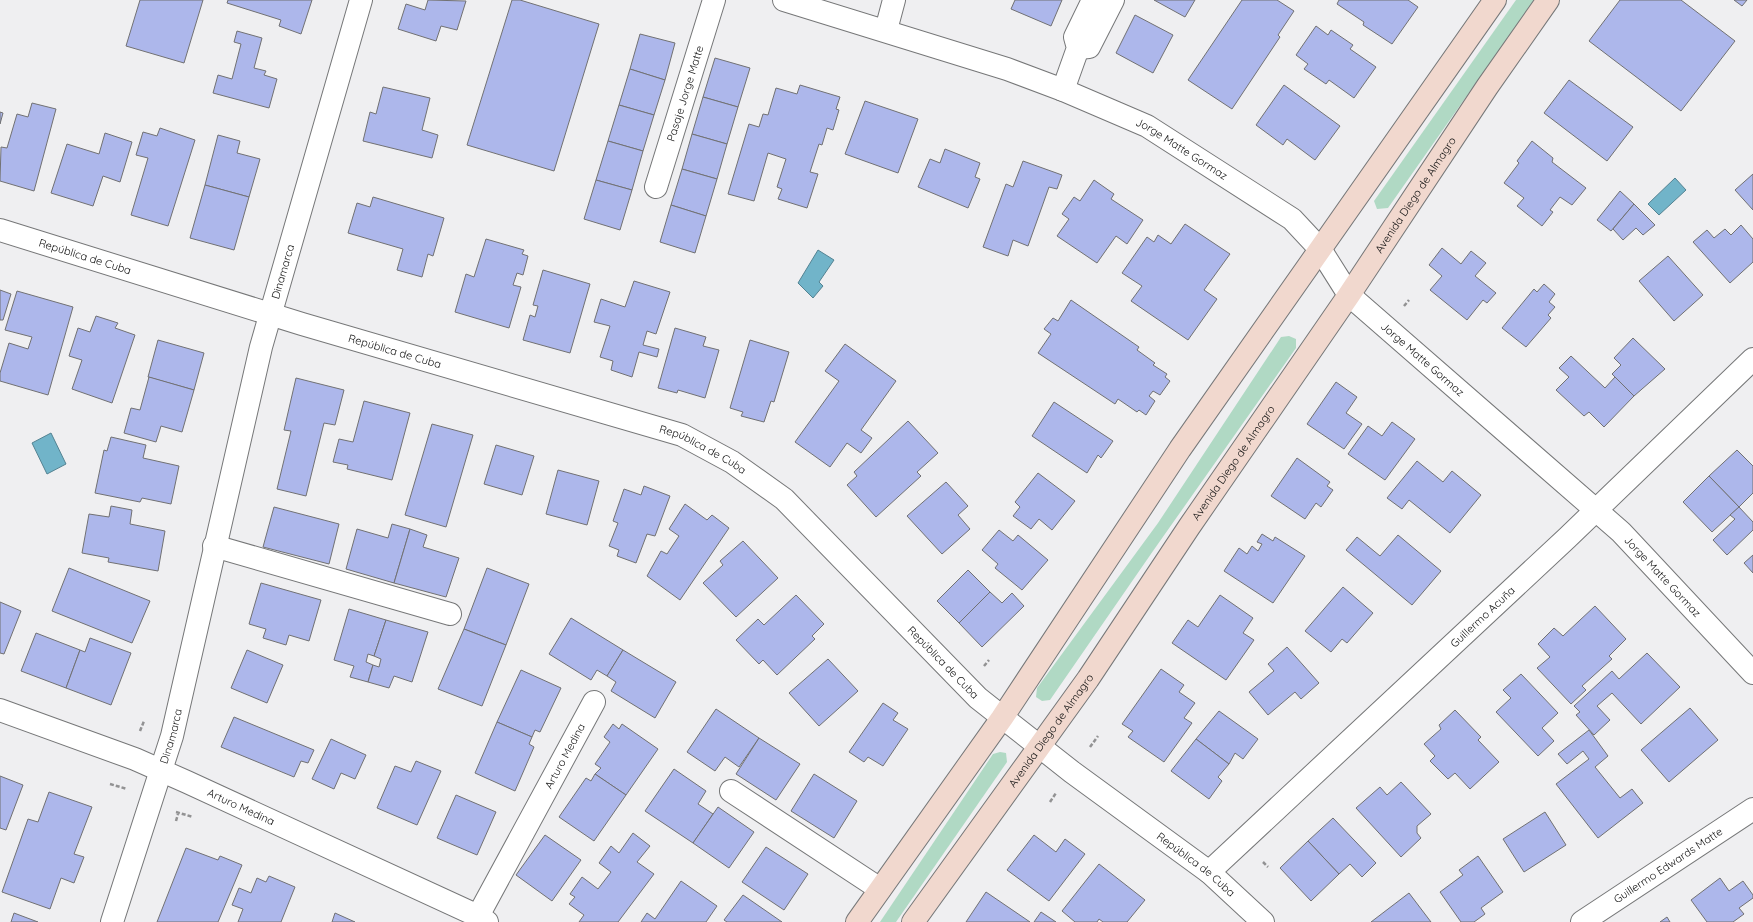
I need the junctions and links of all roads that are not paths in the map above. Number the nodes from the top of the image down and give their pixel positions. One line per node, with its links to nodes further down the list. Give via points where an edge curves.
1 (361, 0): 16 (street, Dinamarca)
2 (714, 0): 12 (street, Pasaje Jorge Matte)
3 (784, 0): 9 (street, Jorge Matte Gormaz)
4 (894, 0): 9 (street)
5 (1092, 0): 10 (street, via 1074,37)
6 (1113, 0): 10 (street, via 1089,47)
7 (1495, 0): 14 (street)
8 (1548, 0): 15 (street, Avenida Diego de Almagro)
9 (886, 30): 11 (street, Jorge Matte Gormaz)
10 (1078, 48): 11 (street)
11 (1063, 90): 14 (street, Jorge Matte Gormaz, via 1147,126 1292,219)
12 (656, 187)
13 (0, 230): 16 (street, República de Cuba)
14 (1320, 249): 15 (street, Jorge Matte Gormaz); 24 (street, via 1180,449)
15 (1349, 295): 18 (street, Jorge Matte Gormaz); 25 (street, Avenida Diego de Almagro)
16 (271, 314): 19 (street, Dinamarca); 24 (street, República de Cuba, via 682,435 732,462 784,499 973,693)
17 (1753, 359): 18 (street, Guillermo Acuña)
18 (1596, 510): 21 (street, Jorge Matte Gormaz, via 1621,532); 29 (street, Guillermo Acuña)
19 (214, 546): 20 (street); 26 (street, Dinamarca)
20 (450, 614)
21 (1753, 673)
22 (594, 702): 31 (street, Arturo Medina)
23 (0, 710): 26 (street, Arturo Medina)
24 (1002, 718): 25 (street, República de Cuba); 30 (street)
25 (1039, 747): 29 (street, República de Cuba); 34 (street, Avenida Diego de Almagro)
26 (162, 771): 31 (street, Arturo Medina); 32 (street, Dinamarca)
27 (731, 791): 30 (street)
28 (1753, 809): 36 (street, Guillermo Edwards Matte)
29 (1209, 872): 35 (street, República de Cuba)
30 (880, 889): 33 (street)
31 (483, 919)
32 (112, 922)
33 (856, 922)
34 (913, 922)
35 (1263, 922)
36 (1582, 922)

